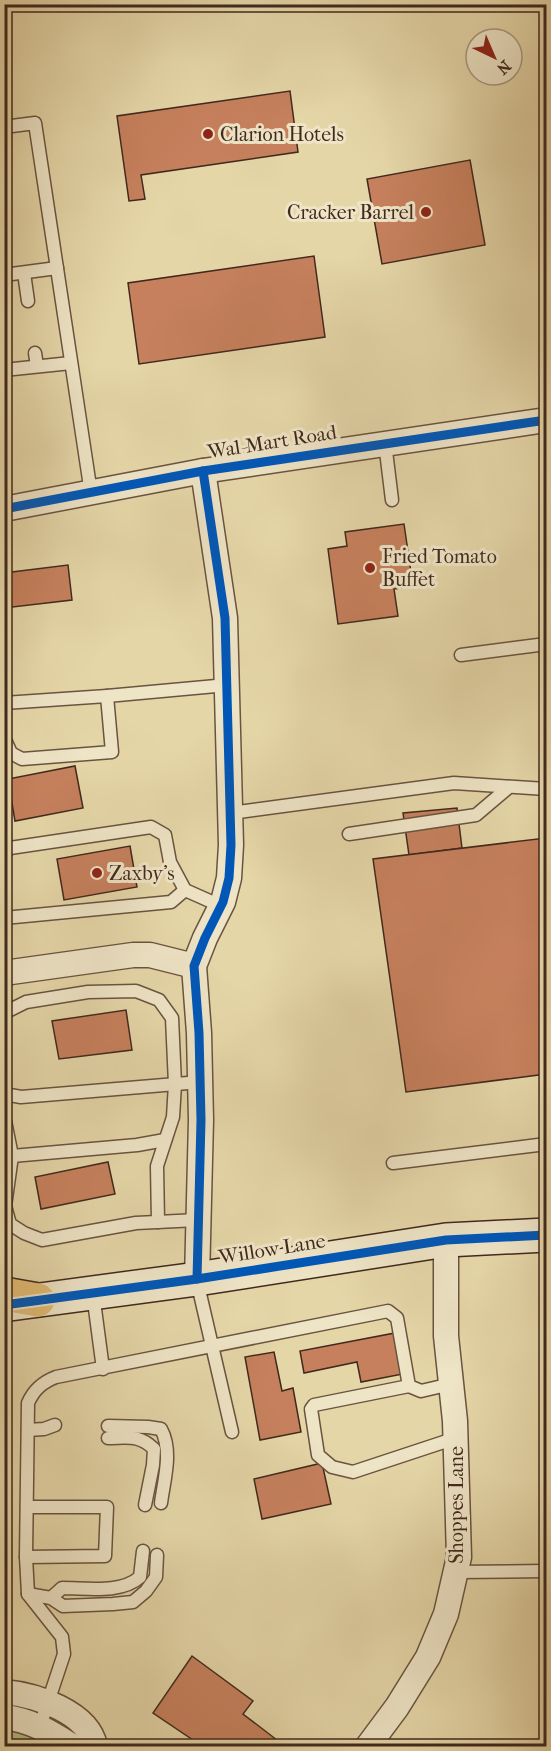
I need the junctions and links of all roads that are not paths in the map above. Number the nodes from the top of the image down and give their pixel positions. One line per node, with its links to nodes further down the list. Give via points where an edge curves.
1 (4, 127): 2 (lane, via 35,123)
2 (57, 268): 3 (lane); 7 (lane)
3 (24, 273): 4 (lane); 5 (lane)
4 (4, 275)
5 (28, 301)
6 (35, 353): 8 (lane)
7 (71, 363): 8 (lane); 13 (lane)
8 (37, 366): 9 (lane)
9 (5, 368)
10 (546, 420): 11 (street, Wal-Mart Road)
11 (385, 443): 12 (street, Wal-Mart Road); 14 (lane)
12 (203, 471): 13 (street, Wal-Mart Road); 18 (street, via 225,618)
13 (91, 493): 15 (street, Wal-Mart Road)
14 (392, 500)
15 (4, 509)
16 (546, 644): 17 (lane)
17 (461, 655)
18 (227, 685): 19 (lane); 24 (street)
19 (107, 696): 20 (lane); 21 (lane, via 112,752 22,759 11,753)
20 (4, 703)
21 (4, 738)
22 (509, 787): 23 (lane); 24 (lane, via 454,783); 25 (lane, via 476,815)
23 (546, 789)
24 (231, 813): 28 (street, via 229,878)
25 (349, 834)
26 (4, 854): 27 (lane, via 9,848 151,827 165,835 171,862)
27 (185, 890): 28 (lane); 29 (lane, via 171,902)
28 (221, 906): 30 (street)
29 (4, 918)
30 (194, 966): 31 (street, via 150,955 133,955); 33 (street)
31 (4, 973)
32 (4, 1016): 34 (lane, via 26,1002 88,992 136,991 159,1000 172,1018)
33 (200, 1082): 34 (lane); 42 (street)
34 (175, 1084): 35 (lane, via 21,1097); 38 (lane, via 173,1117)
35 (4, 1094)
36 (4, 1116): 37 (lane)
37 (7, 1140): 40 (lane)
38 (165, 1140): 40 (lane); 43 (lane, via 157,1166)
39 (546, 1144): 41 (lane)
40 (12, 1156): 43 (lane, via 5,1206 10,1224 24,1233 42,1240)
41 (393, 1163)
42 (198, 1220): 43 (lane); 46 (street)
43 (158, 1222)
44 (546, 1235): 45 (street, Willow Lane)
45 (446, 1240): 46 (street, Willow Lane); 53 (street, Shoppes Lane, via 446,1336)
46 (197, 1280): 47 (street, Willow Lane); 51 (lane)
47 (92, 1293): 49 (street, Willow Lane); 52 (lane)
48 (4, 1294): 49 (main road)
49 (38, 1300): 50 (street, Willow Lane)
50 (4, 1305)
51 (212, 1346): 52 (lane); 54 (lane, via 388,1311 397,1318); 57 (lane)
52 (103, 1369): 55 (lane, via 56,1377 42,1384 28,1403)
53 (451, 1384): 54 (lane, via 421,1391); 58 (street, Shoppes Lane)
54 (409, 1386): 58 (lane, via 314,1405 310,1409 318,1455 332,1467 353,1472)
55 (28, 1430): 56 (lane); 61 (lane)
56 (52, 1430)
57 (232, 1432)
58 (456, 1438): 66 (street, Shoppes Lane)
59 (160, 1503): 60 (lane, via 168,1450 161,1429 108,1432 137,1438 154,1449)
60 (145, 1505)
61 (27, 1507): 64 (lane); 64 (lane, via 107,1507 105,1556)
62 (143, 1551): 68 (lane, via 140,1577 132,1584 62,1588)
63 (157, 1555): 68 (lane, via 156,1576 133,1602 63,1606)
64 (26, 1557): 67 (lane)
65 (546, 1571): 66 (lane)
66 (456, 1572): 75 (street, Shoppes Lane, via 446,1614 428,1657)
67 (28, 1594): 68 (lane); 70 (lane, via 62,1637 63,1654)
68 (51, 1598)
69 (4, 1692): 70 (street)
70 (48, 1703): 72 (lane); 74 (street, via 85,1725)
71 (4, 1717): 72 (street)
72 (40, 1726): 73 (street)
73 (72, 1746)
74 (95, 1746)
75 (368, 1746)

